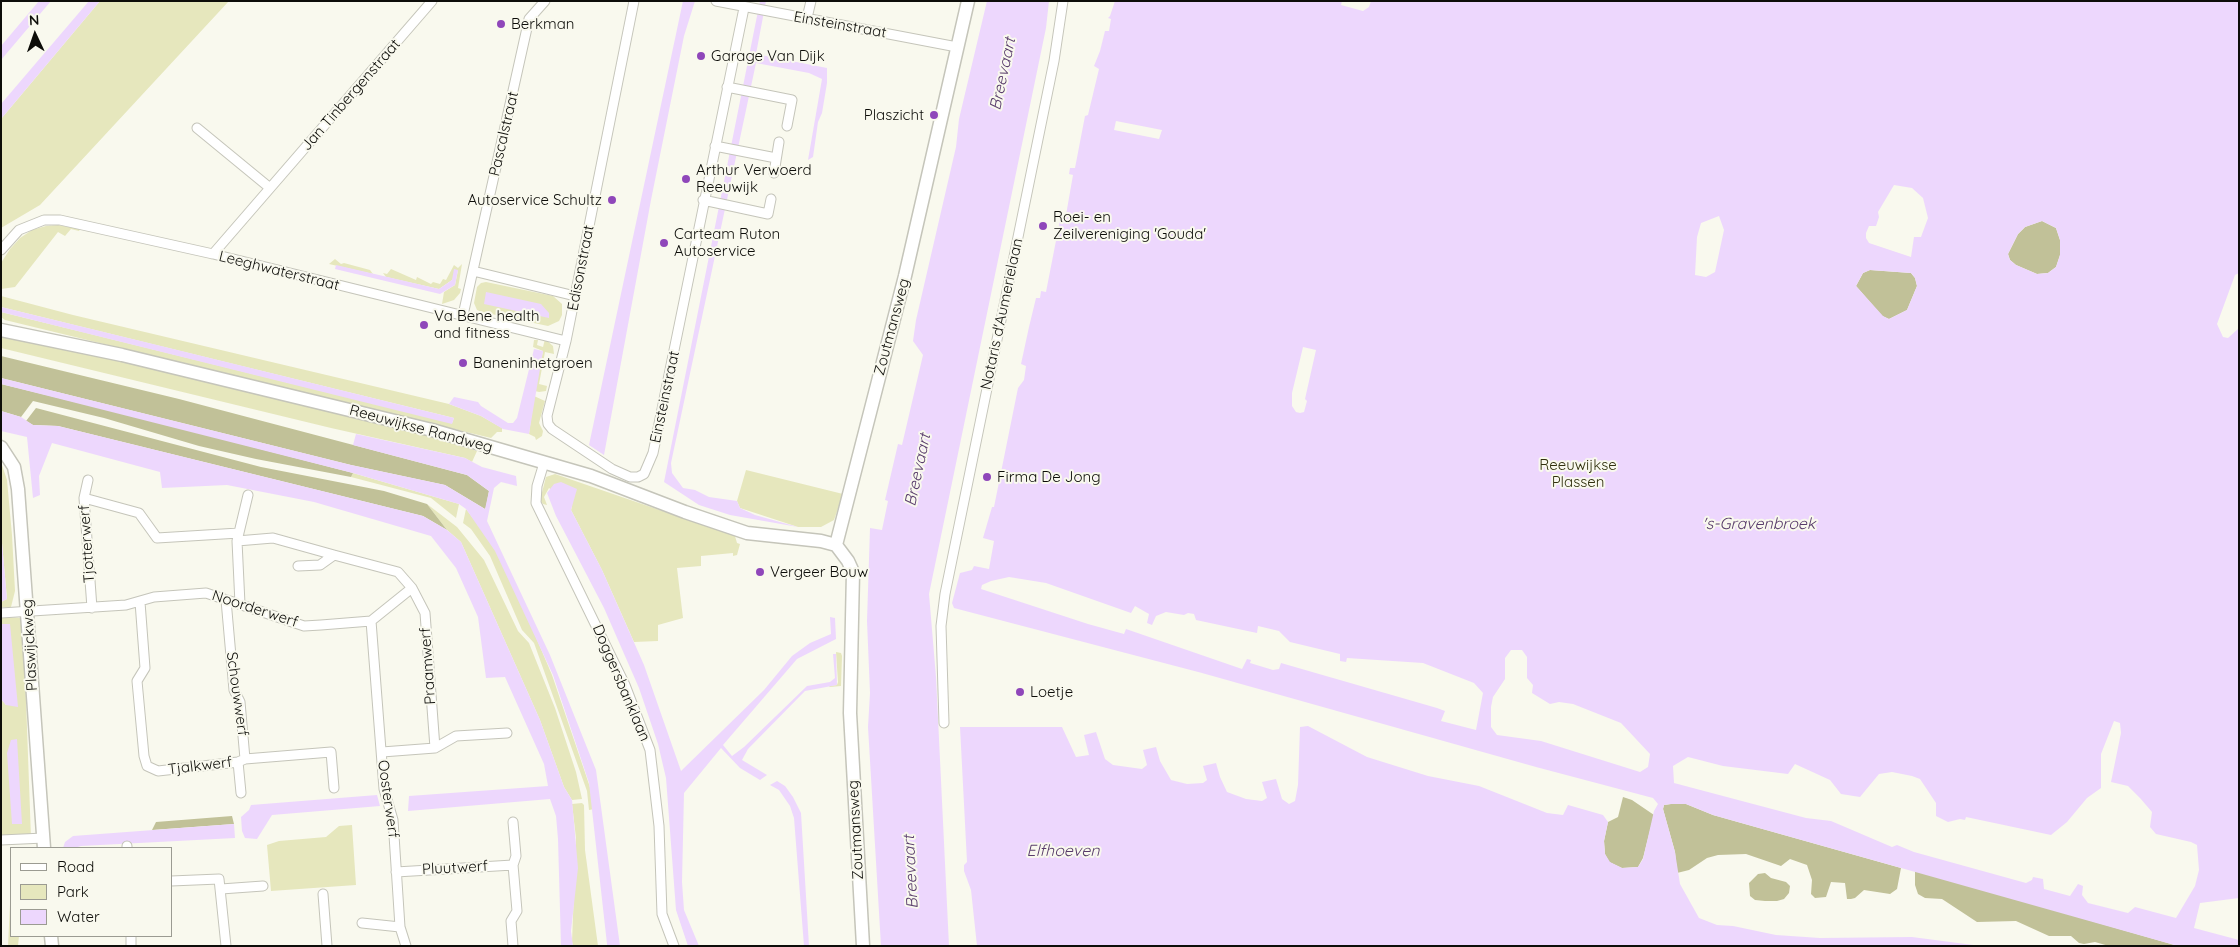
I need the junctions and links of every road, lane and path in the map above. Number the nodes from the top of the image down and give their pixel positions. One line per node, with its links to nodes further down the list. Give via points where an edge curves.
1 (432, 1): 18 (street, Jan Tinbergenstraat)
2 (545, 1): 23 (street, Pascalstraat, via 529,19)
3 (634, 1): 24 (street, Edisonstraat)
4 (716, 1): 8 (street)
5 (811, 1): 9 (street)
6 (968, 1): 10 (main road, Zoutmansweg)
7 (1063, 1): 46 (street, Notaris d'Aumerielaan, via 1054,61 945,592 941,626)
8 (748, 9): 9 (street, Einsteinstraat); 11 (street, Einsteinstraat)
9 (807, 18): 10 (street, Einsteinstraat)
10 (957, 46): 35 (main road, Zoutmansweg, via 905,276)
11 (727, 87): 12 (street, via 792,100); 15 (street, Einsteinstraat)
12 (787, 126)
13 (198, 128): 18 (street)
14 (779, 142): 16 (street)
15 (715, 146): 16 (street); 20 (street, Einsteinstraat)
16 (776, 158): 17 (street)
17 (774, 173)
18 (270, 188): 22 (street, Jan Tinbergenstraat)
19 (771, 199): 20 (street, via 768,214)
20 (703, 200): 30 (street, Einsteinstraat, via 653,453)
21 (1, 250): 22 (street, Leeghwaterstraat, via 18,230 44,220 60,220)
22 (212, 254): 25 (street, Leeghwaterstraat)
23 (473, 271): 24 (street); 25 (street, Pascalstraat)
24 (575, 296): 27 (street, Edisonstraat)
25 (463, 315): 27 (street, Leeghwaterstraat)
26 (1, 330): 29 (main road, Reeuwijkse Randweg, via 328,404 440,432)
27 (566, 341): 30 (street, Edisonstraat, via 547,416 548,424 612,469 630,477)
28 (1, 447): 43 (main road, Plaswijckweg, via 14,467)
29 (544, 463): 35 (main road, Reeuwijkse Randweg, via 591,476 747,533); 68 (street, Doggersbanklaan, via 536,503 622,678 650,750 659,826 662,914)
30 (644, 474)
31 (88, 480): 33 (street, Tjotterwerf)
32 (248, 495): 34 (street)
33 (84, 498): 34 (street, via 139,514 158,538); 42 (street, Tjotterwerf)
34 (238, 537): 36 (street, via 273,538); 41 (street)
35 (836, 545): 69 (main road, Zoutmansweg, via 853,572 850,648 856,680 850,714)
36 (334, 555): 37 (street, via 320,565); 38 (street, via 398,572)
37 (298, 566)
38 (412, 588): 45 (street); 48 (street, Praamwerf, via 424,613)
39 (226, 600): 40 (street, Noorderwerf, via 206,593 154,597); 41 (street, Noorderwerf); 50 (street, Schouwwerf, via 234,690 240,702)
40 (140, 602): 42 (street, Noorderwerf); 50 (street, Tjalkwerf, via 145,668 137,681 147,766 158,771)
41 (240, 604): 45 (street, Noorderwerf, via 304,626)
42 (92, 608): 43 (street, Noorderwerf)
43 (28, 611): 44 (street, Noorderwerf); 55 (main road, Plaswijckweg)
44 (1, 614)
45 (371, 621): 49 (street, Oosterwerf)
46 (944, 723)
47 (507, 733): 48 (street, via 456,736)
48 (435, 748): 49 (street)
49 (382, 752): 57 (street, Oosterwerf, via 384,789 393,820)
50 (241, 761): 51 (street, Tjalkwerf, via 331,752); 52 (street, Schouwwerf)
51 (334, 788)
52 (241, 793)
53 (513, 822): 56 (street, via 516,856)
54 (1, 840): 55 (street)
55 (44, 843)
56 (513, 865): 57 (street, Pluutwerf); 67 (street, via 517,911 511,921)
57 (396, 872): 63 (street, Oosterwerf)
58 (172, 881): 60 (street, via 219,879)
59 (263, 886): 60 (street)
60 (221, 889): 64 (street)
61 (323, 894): 65 (street)
62 (362, 923): 63 (street)
63 (400, 927): 66 (street, Oosterwerf)
64 (226, 946)
65 (327, 946)
66 (406, 946)
67 (512, 946)
68 (674, 946)
69 (863, 946)

